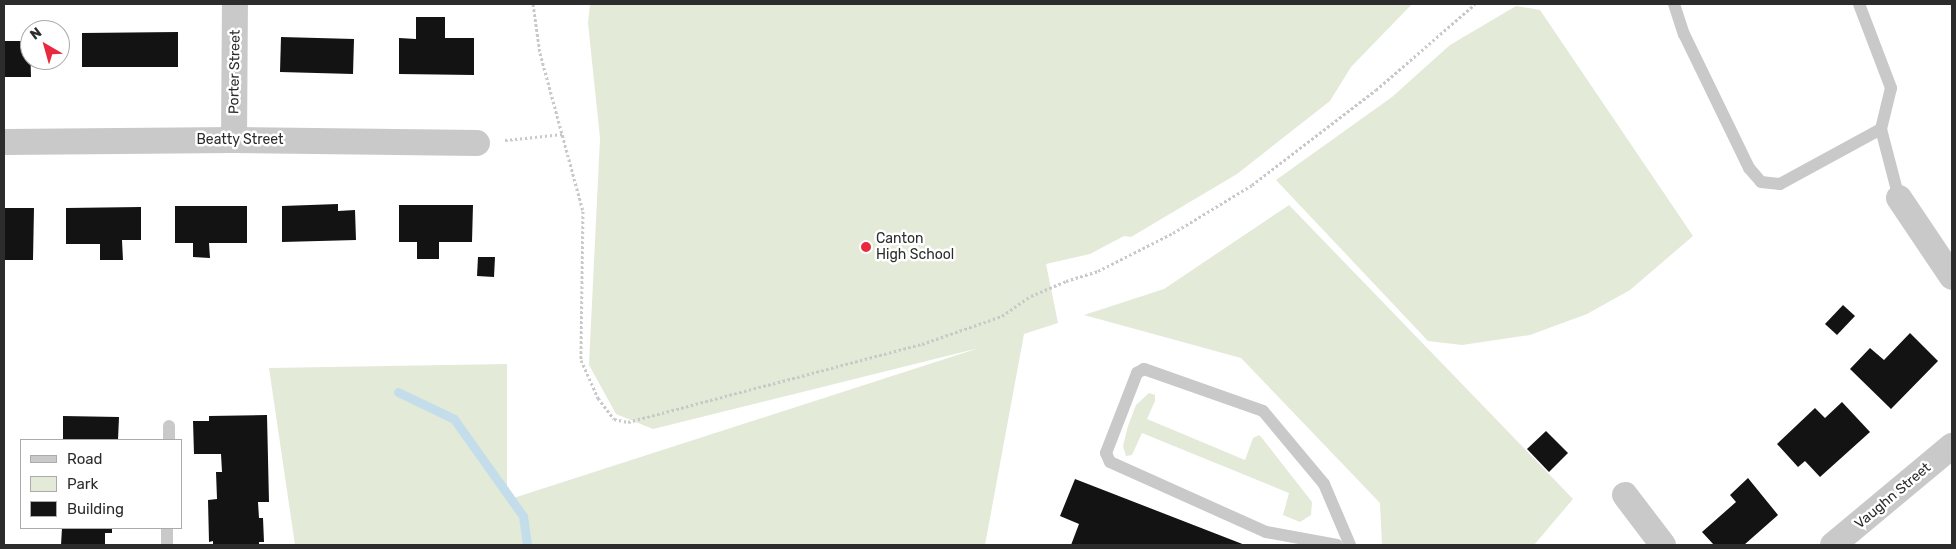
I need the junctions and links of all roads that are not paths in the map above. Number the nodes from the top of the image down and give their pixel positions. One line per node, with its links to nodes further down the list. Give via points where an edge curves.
1 (236, 4): 5 (street, Porter Street)
2 (1674, 4): 4 (lane, via 1684,34 1749,168 1761,182 1780,184)
3 (1859, 4): 4 (lane, via 1891,88)
4 (1881, 129): 8 (lane)
5 (234, 140): 6 (street, Beatty Street); 7 (street, Beatty Street)
6 (4, 142)
7 (477, 143)
8 (1899, 198): 9 (street)
9 (1952, 277)
10 (169, 426): 11 (lane)
11 (169, 439)
12 (1952, 446): 19 (street, Vaughn Street)
13 (1625, 495): 18 (street)
14 (167, 529): 15 (lane)
15 (167, 545)
16 (1337, 545): 17 (lane, via 1266,532 1110,462 1106,453 1137,373 1144,369 1263,411 1324,484)
17 (1350, 545)
18 (1663, 545)
19 (1833, 545)

